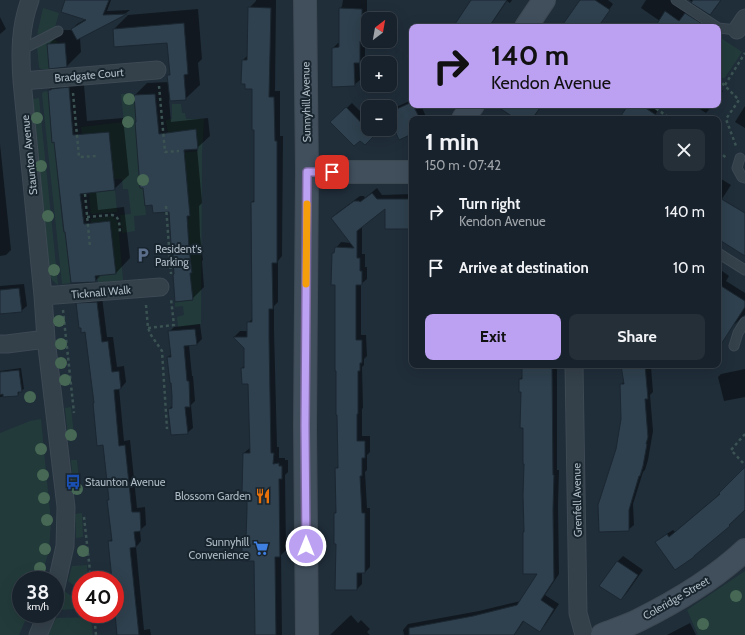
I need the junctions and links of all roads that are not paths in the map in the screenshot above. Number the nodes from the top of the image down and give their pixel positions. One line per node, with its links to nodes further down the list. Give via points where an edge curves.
1 (305, 0): 14 (street, Sunnyhill Avenue)
2 (544, 0): 5 (street)
3 (676, 0): 6 (lane)
4 (24, 2): 10 (street, Staunton Avenue)
5 (528, 24)
6 (712, 24)
7 (741, 24): 8 (lane)
8 (721, 26)
9 (58, 31): 10 (lane)
10 (21, 50): 12 (street, Staunton Avenue)
11 (157, 70): 12 (street, Bradgate Court)
12 (22, 81): 20 (street, Staunton Avenue)
13 (740, 158): 16 (lane, via 737,168)
14 (307, 172): 15 (street); 30 (street, Sunnyhill Avenue)
15 (409, 172)
16 (745, 178)
17 (721, 255): 18 (lane)
18 (745, 270)
19 (152, 287): 20 (street, Ticknall Walk)
20 (43, 296): 22 (street, Staunton Avenue)
21 (745, 322): 24 (lane)
22 (46, 339): 23 (street); 27 (street, Staunton Avenue, via 66,507 65,546)
23 (0, 344)
24 (734, 346)
25 (574, 368): 31 (street, Grenfell Avenue, via 578,613)
26 (745, 550): 32 (street, Coleridge Street, via 709,580 638,620)
27 (59, 571)
28 (43, 623): 29 (street)
29 (38, 635)
30 (307, 635)
31 (584, 635)
32 (602, 635)

